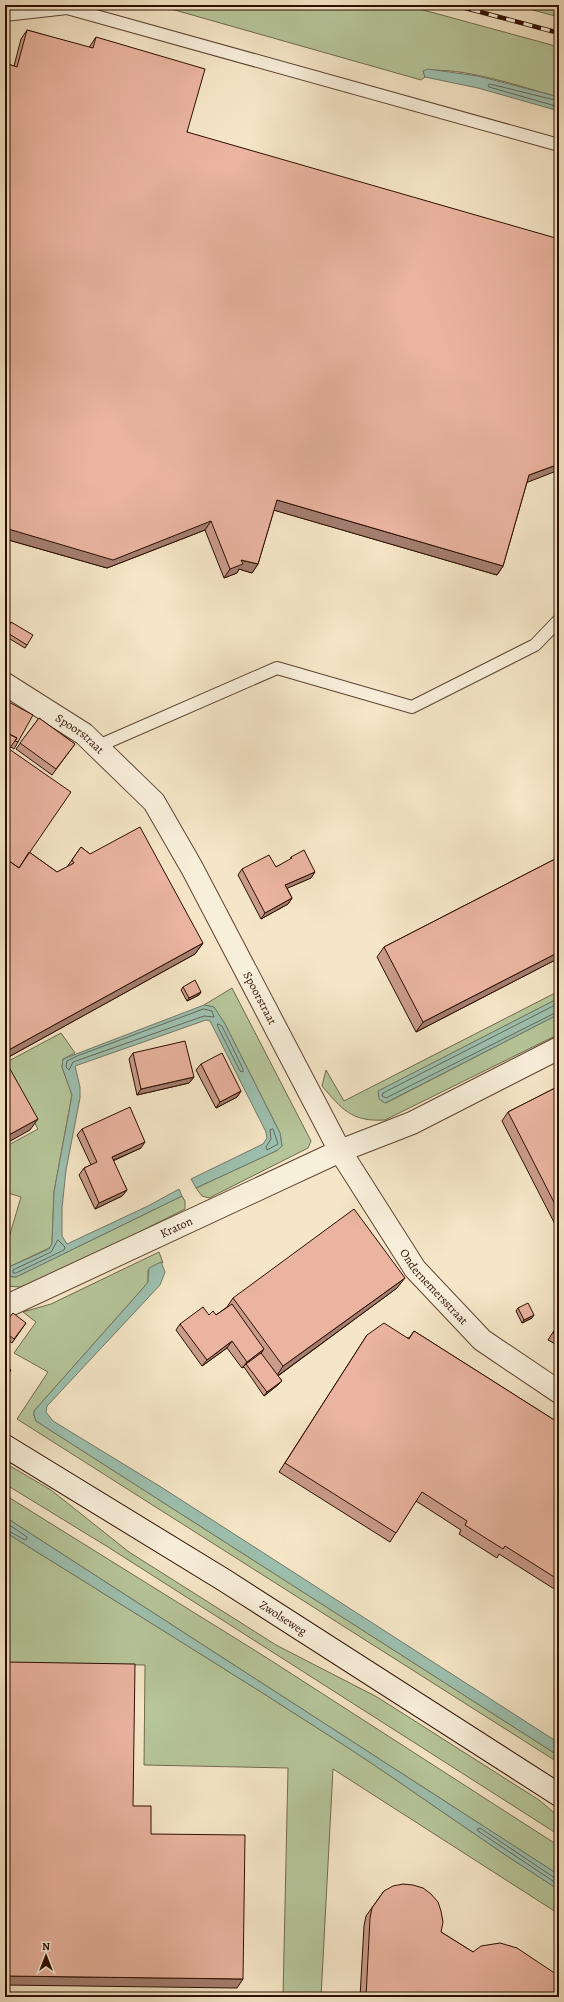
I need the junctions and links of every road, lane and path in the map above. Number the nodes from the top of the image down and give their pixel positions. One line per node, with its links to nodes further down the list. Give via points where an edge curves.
1 (5, 15): 2 (lane, via 67,8)
2 (559, 145)
3 (559, 620): 5 (lane, via 535,645 412,707 277,668)
4 (5, 684): 5 (street, Spoorstraat, via 84,734)
5 (96, 746): 7 (street, Spoorstraat, via 154,802 192,868)
6 (559, 1048): 7 (street, via 412,1123)
7 (340, 1151): 8 (street, Kraton); 9 (street, Ondernemersstraat, via 415,1269 482,1340)
8 (8, 1303)
9 (559, 1392)
10 (5, 1446): 11 (street, Zwolseweg, via 224,1580)
11 (559, 1795)

